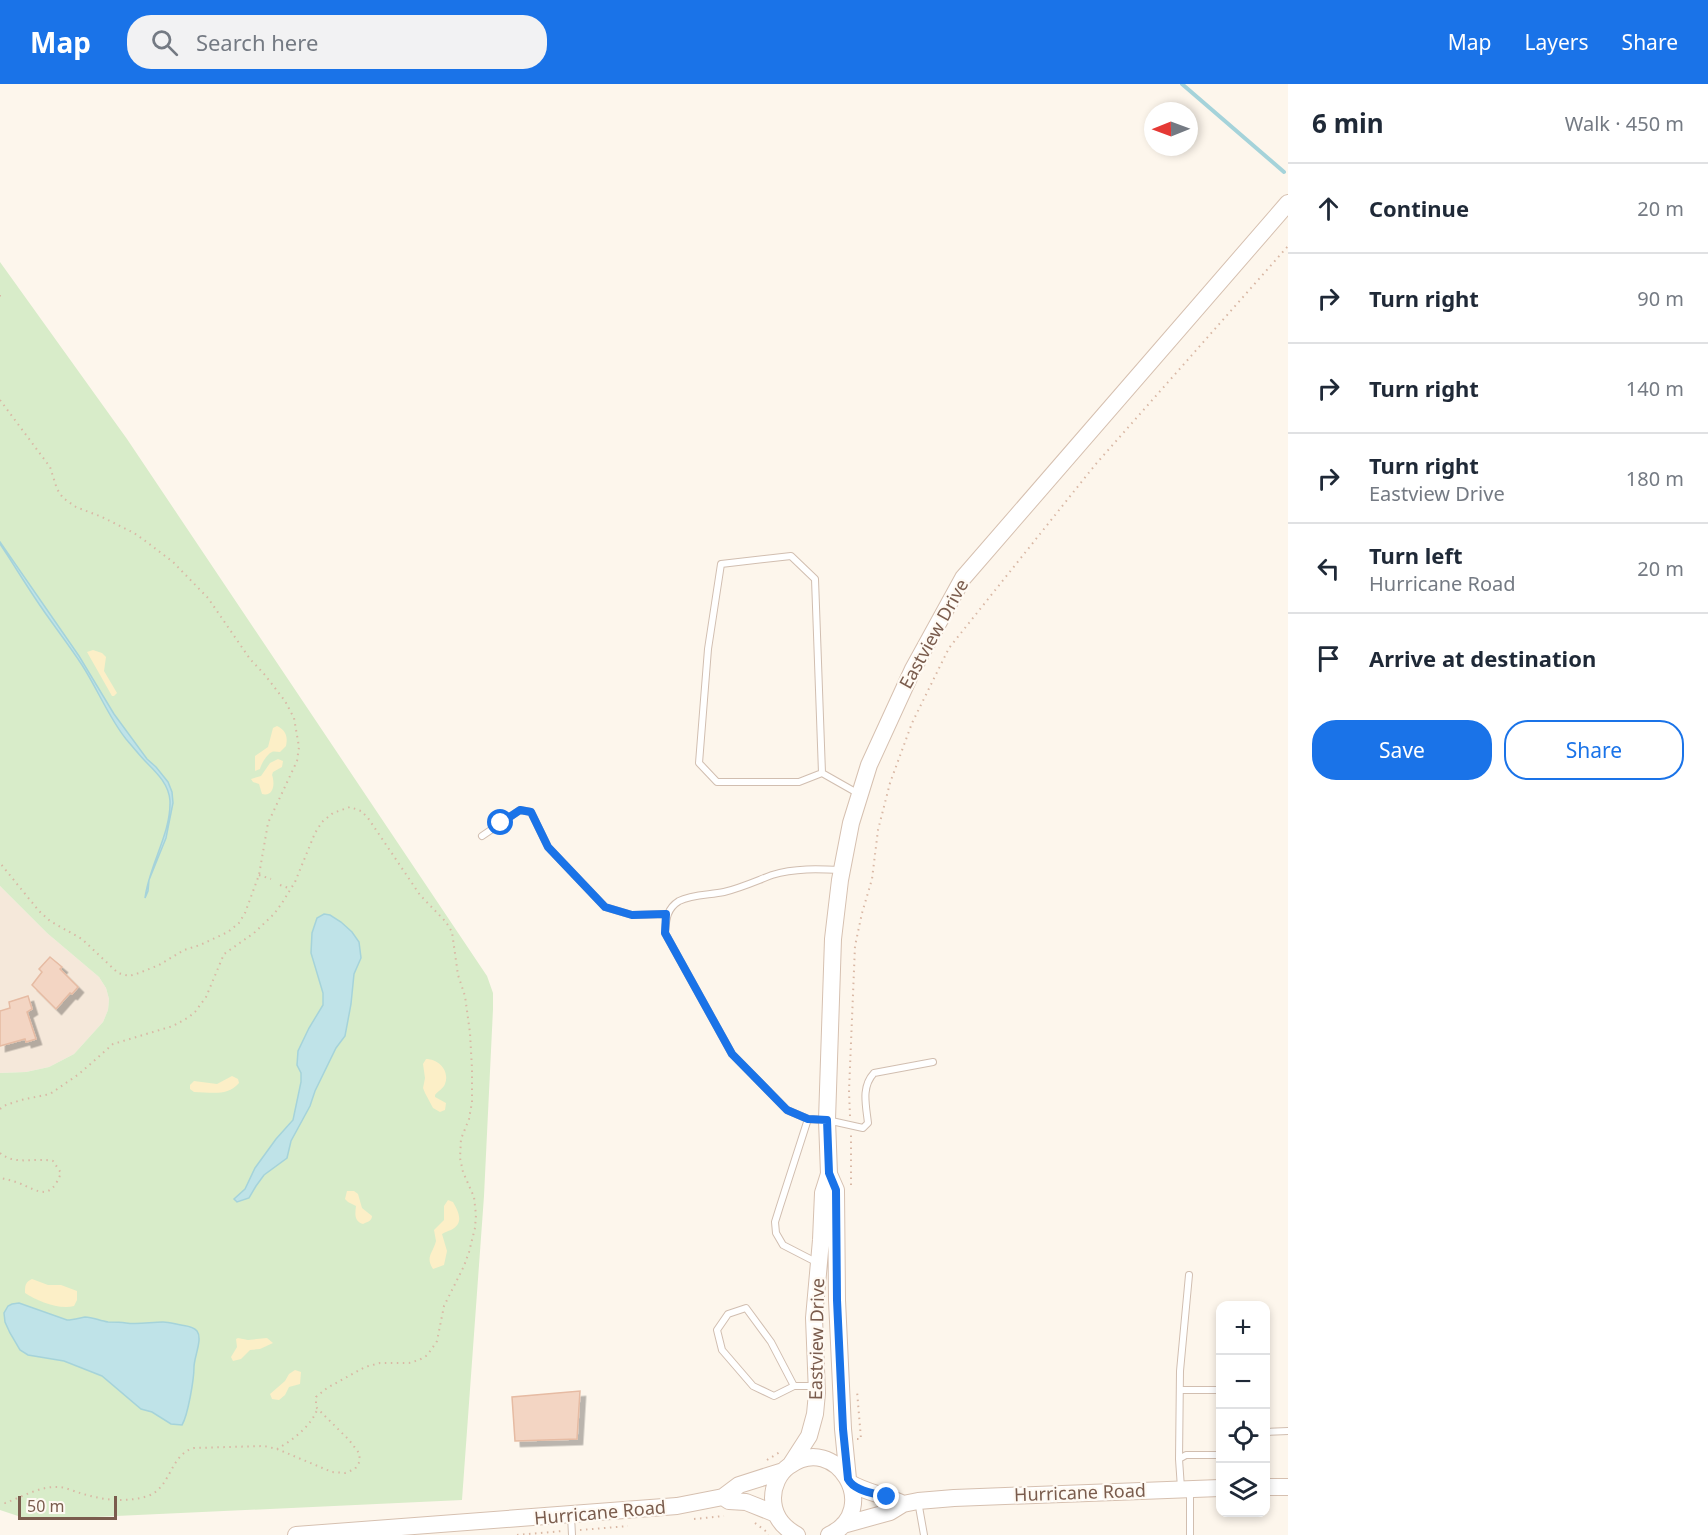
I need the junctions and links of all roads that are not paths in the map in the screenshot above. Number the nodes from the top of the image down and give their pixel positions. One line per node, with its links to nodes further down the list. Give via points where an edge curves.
1 (1288, 202): 3 (street, Eastview Drive, via 963,578 913,669 868,765)
2 (822, 773): 2 (lane, via 815,579 790,556 722,564 708,649 699,763 717,782 799,782); 3 (lane)
3 (860, 794): 5 (street, Eastview Drive)
4 (482, 836): 6 (lane, via 520,810 531,812 548,847 605,907 632,915)
5 (842, 870): 6 (lane, via 811,868 781,873 742,888 678,902); 9 (street, Eastview Drive, via 833,939)
6 (666, 914): 8 (lane, via 665,933 732,1054 787,1110)
7 (933, 1062): 9 (lane, via 874,1073 868,1080 868,1123 863,1128)
8 (808, 1119): 9 (lane); 11 (lane, via 775,1222 783,1245)
9 (827, 1120): 10 (street, Eastview Drive)
10 (829, 1173): 11 (street, Eastview Drive, via 823,1193); 22 (street, Eastview Drive, via 836,1190 837,1300)
11 (819, 1263): 14 (street, Eastview Drive, via 814,1318)
12 (1189, 1275): 15 (lane)
13 (794, 1386): 13 (lane, via 771,1342 746,1308 728,1314 717,1330 722,1350 753,1386 774,1396); 14 (lane)
14 (816, 1386): 21 (street, Eastview Drive, via 814,1422)
15 (1179, 1390): 16 (lane); 20 (lane)
16 (1216, 1390)
17 (1288, 1431): 18 (lane)
18 (1270, 1432)
19 (1216, 1455): 20 (lane, via 1186,1455)
20 (1179, 1459): 26 (lane)
21 (787, 1468): 22 (street, Hurricane Road, via 807,1458 823,1459 837,1466); 27 (street, Hurricane Road, via 739,1485); 29 (street, Eastview Drive, via 773,1490)
22 (849, 1481): 28 (street, Hurricane Road, via 861,1489); 31 (street, Eastview Drive, via 852,1507)
23 (1270, 1487): 24 (street)
24 (1288, 1487)
25 (1216, 1488): 26 (street, Hurricane Road)
26 (1185, 1489): 28 (street, Hurricane Road); 35 (lane)
27 (723, 1497): 29 (street, Hurricane Road, via 746,1502); 30 (street, Hurricane Road)
28 (911, 1502): 31 (street, Hurricane Road); 34 (lane)
29 (780, 1524): 33 (street, Hurricane Road)
30 (572, 1527): 32 (street, Hurricane Road)
31 (837, 1531)
32 (296, 1535)
33 (796, 1535)
34 (924, 1535)
35 (1190, 1535)

